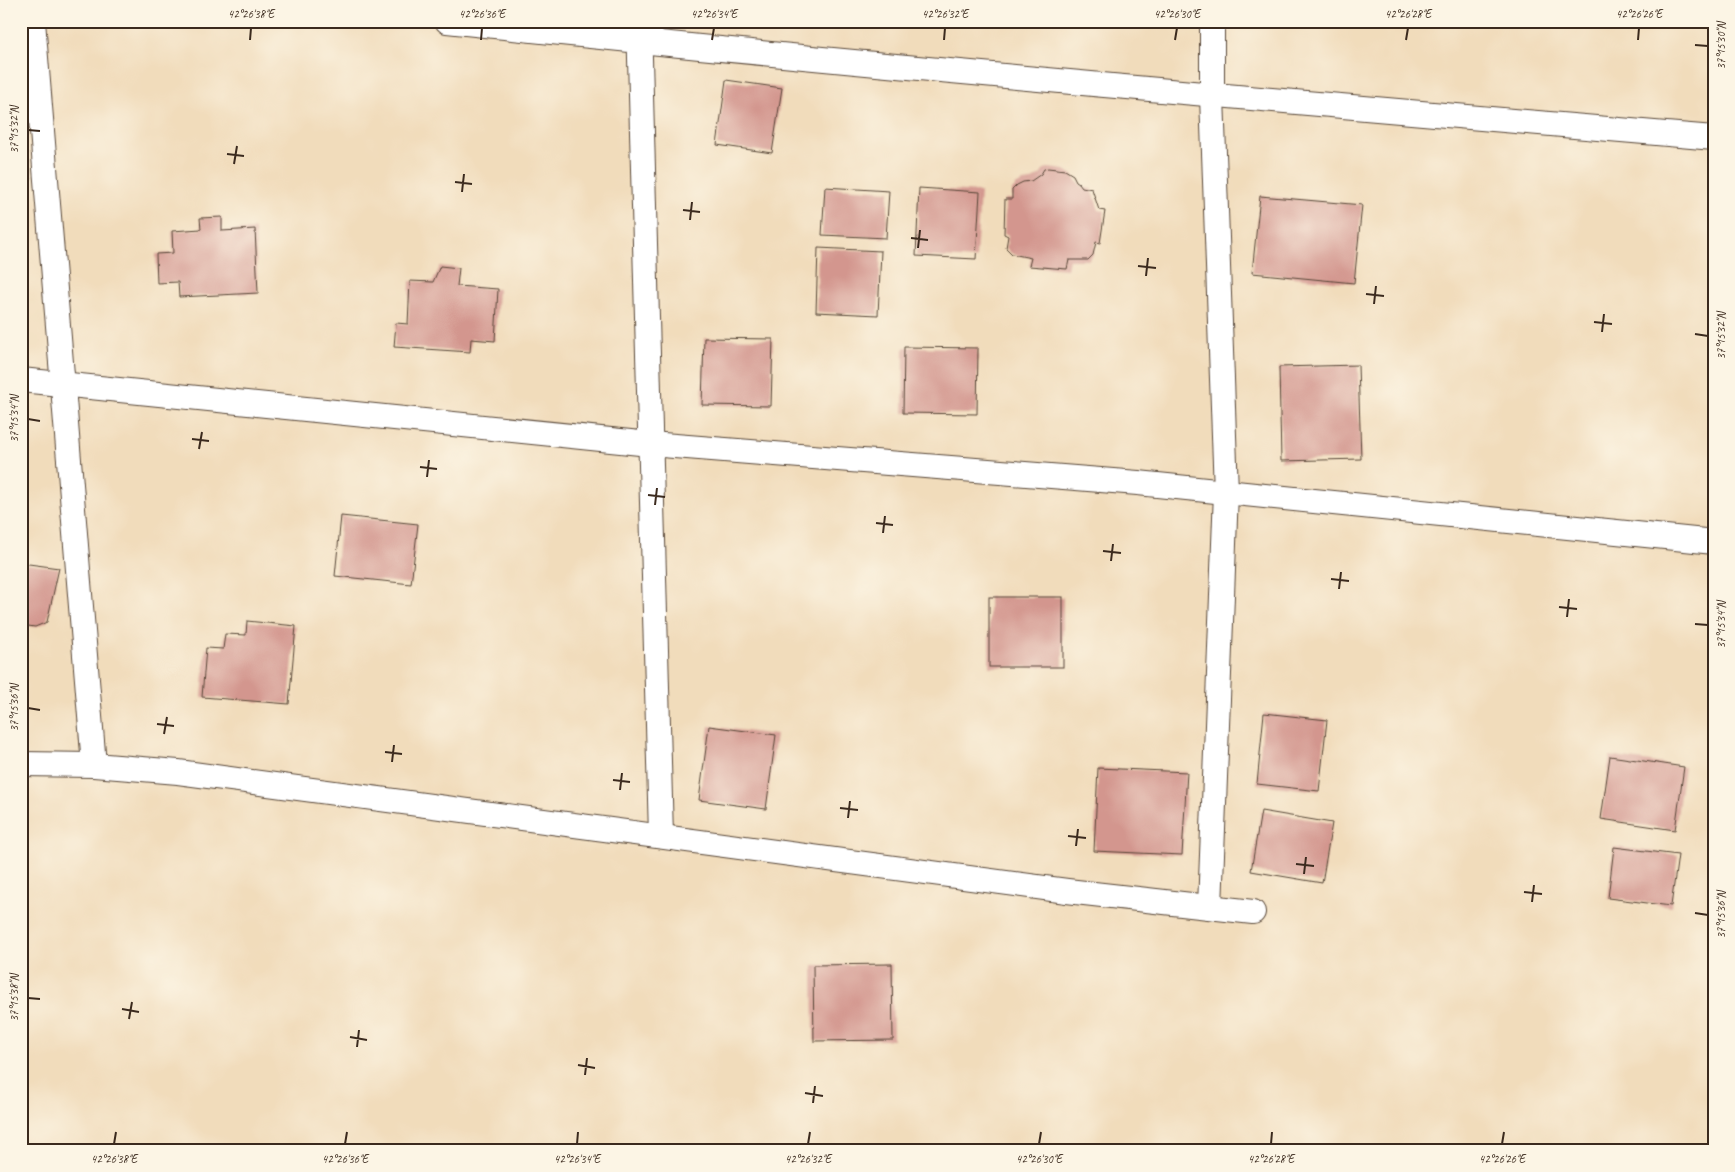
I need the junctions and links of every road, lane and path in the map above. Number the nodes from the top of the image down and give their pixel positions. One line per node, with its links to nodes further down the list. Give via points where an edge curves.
1 (33, 21): 8 (street)
2 (447, 21): 4 (street)
3 (1212, 21): 5 (street)
4 (639, 31): 5 (street); 9 (street)
5 (1212, 96): 6 (street); 10 (street)
6 (1714, 138)
7 (21, 380): 8 (street)
8 (64, 384): 9 (street); 13 (street)
9 (650, 444): 10 (street); 14 (street)
10 (1226, 492): 11 (street); 15 (street)
11 (1714, 542)
12 (21, 764): 13 (street)
13 (94, 765): 14 (street, via 178,772)
14 (661, 836): 15 (street)
15 (1210, 907): 16 (street)
16 (1253, 912)

